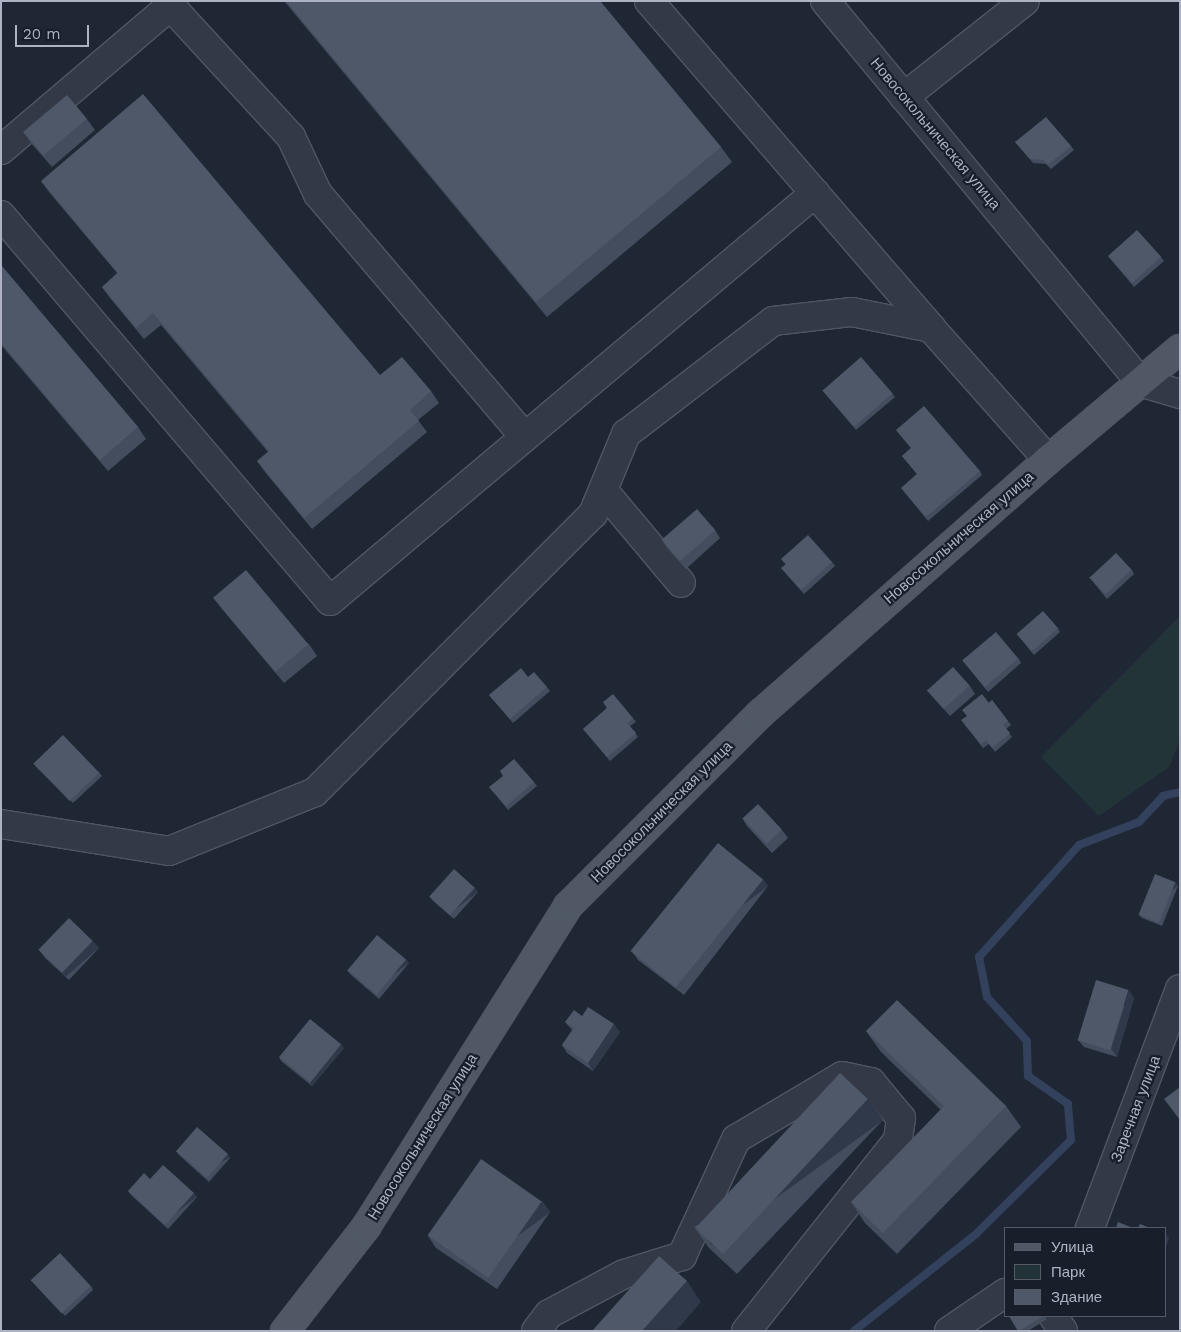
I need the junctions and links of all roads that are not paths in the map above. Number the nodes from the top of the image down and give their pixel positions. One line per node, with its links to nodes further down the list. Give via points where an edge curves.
1 (649, 1): 7 (street)
2 (825, 1): 5 (street, Новосокольническая улица)
3 (1025, 1): 5 (street)
4 (168, 4): 6 (street); 13 (street, via 292,137 318,194)
5 (904, 97): 11 (street, Новосокольническая улица)
6 (1, 150)
7 (816, 193): 9 (street); 13 (street)
8 (1, 215): 13 (street, via 330,601)
9 (931, 328): 14 (street); 15 (street, via 852,312 774,321 626,434)
10 (1180, 349): 11 (main road, Новосокольническая улица)
11 (1140, 382): 12 (street); 14 (main road, Новосокольническая улица)
12 (1180, 394)
13 (525, 437)
14 (1048, 460): 23 (main road, Новосокольническая улица, via 760,714 568,906 366,1227)
15 (603, 490): 16 (street); 17 (street, via 593,514 315,792 168,851)
16 (681, 583)
17 (1, 824)
18 (1180, 989): 19 (street, Заречная улица)
19 (1174, 1028): 20 (street, Заречная улица)
20 (1090, 1227)
21 (1004, 1294): 26 (street)
22 (1054, 1317): 27 (street)
23 (284, 1331)
24 (536, 1331): 25 (street, via 549,1314 624,1274 682,1256 736,1139 842,1076 871,1082 901,1118 898,1140)
25 (746, 1331)
26 (950, 1331)
27 (1063, 1331)

